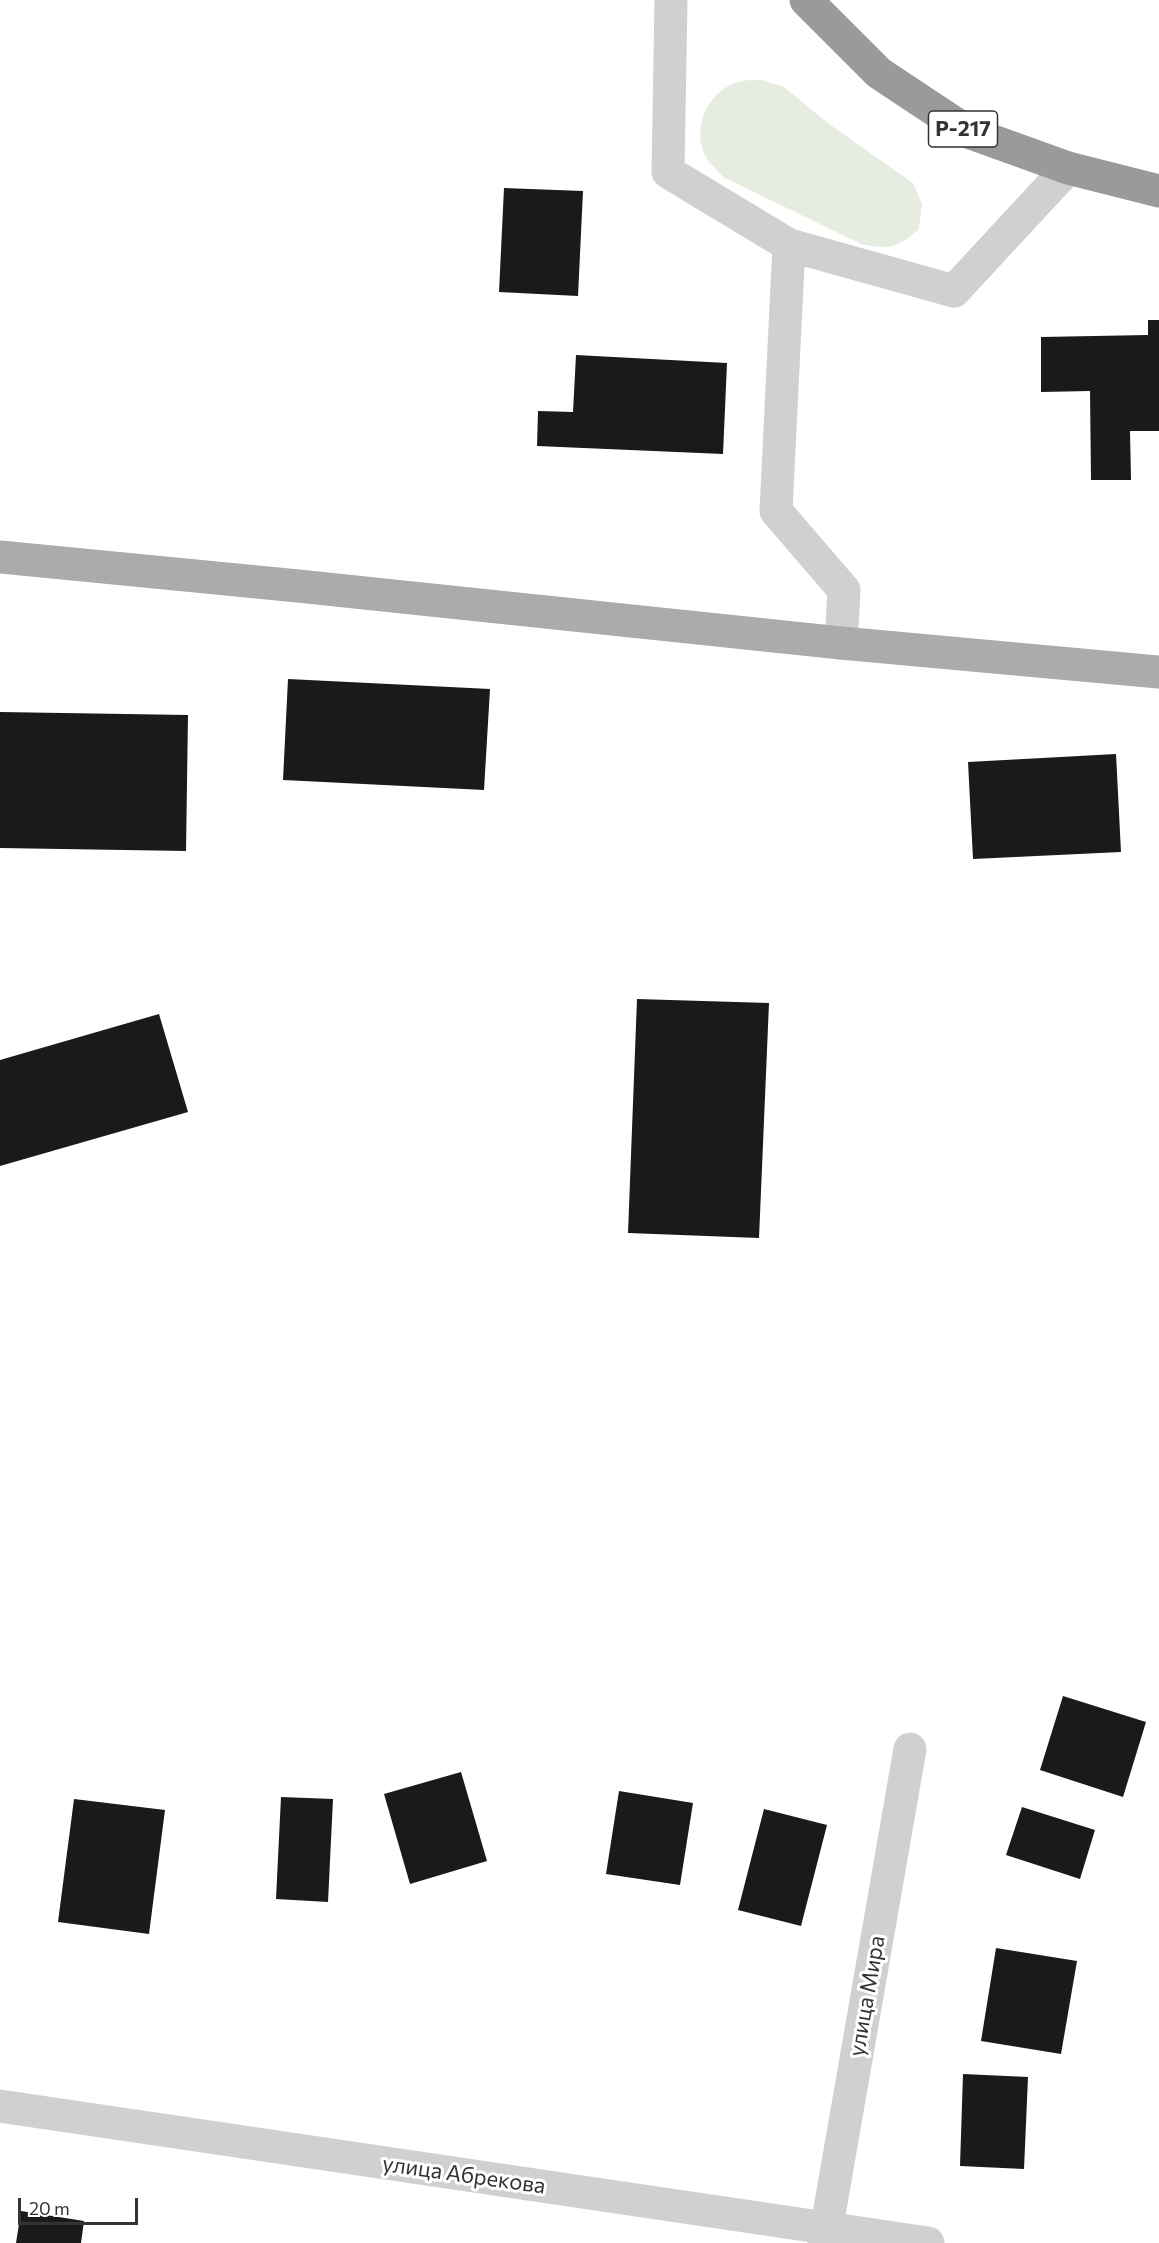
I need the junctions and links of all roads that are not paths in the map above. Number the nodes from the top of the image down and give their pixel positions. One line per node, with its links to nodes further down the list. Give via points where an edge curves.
1 (671, 0): 5 (street, via 668,172)
2 (806, 0): 3 (highway, Р-217, via 879,73 968,132)
3 (1068, 168): 4 (highway, Р-217); 5 (street, via 954,291)
4 (1158, 191)
5 (789, 245): 7 (street, via 776,511 844,590)
6 (0, 557): 7 (main road)
7 (841, 643): 8 (main road)
8 (1159, 672)
9 (910, 1749): 11 (street, улица Мира)
10 (0, 2106): 11 (street, улица Абрекова)
11 (826, 2236): 12 (street, улица Абрекова)
12 (928, 2243)

